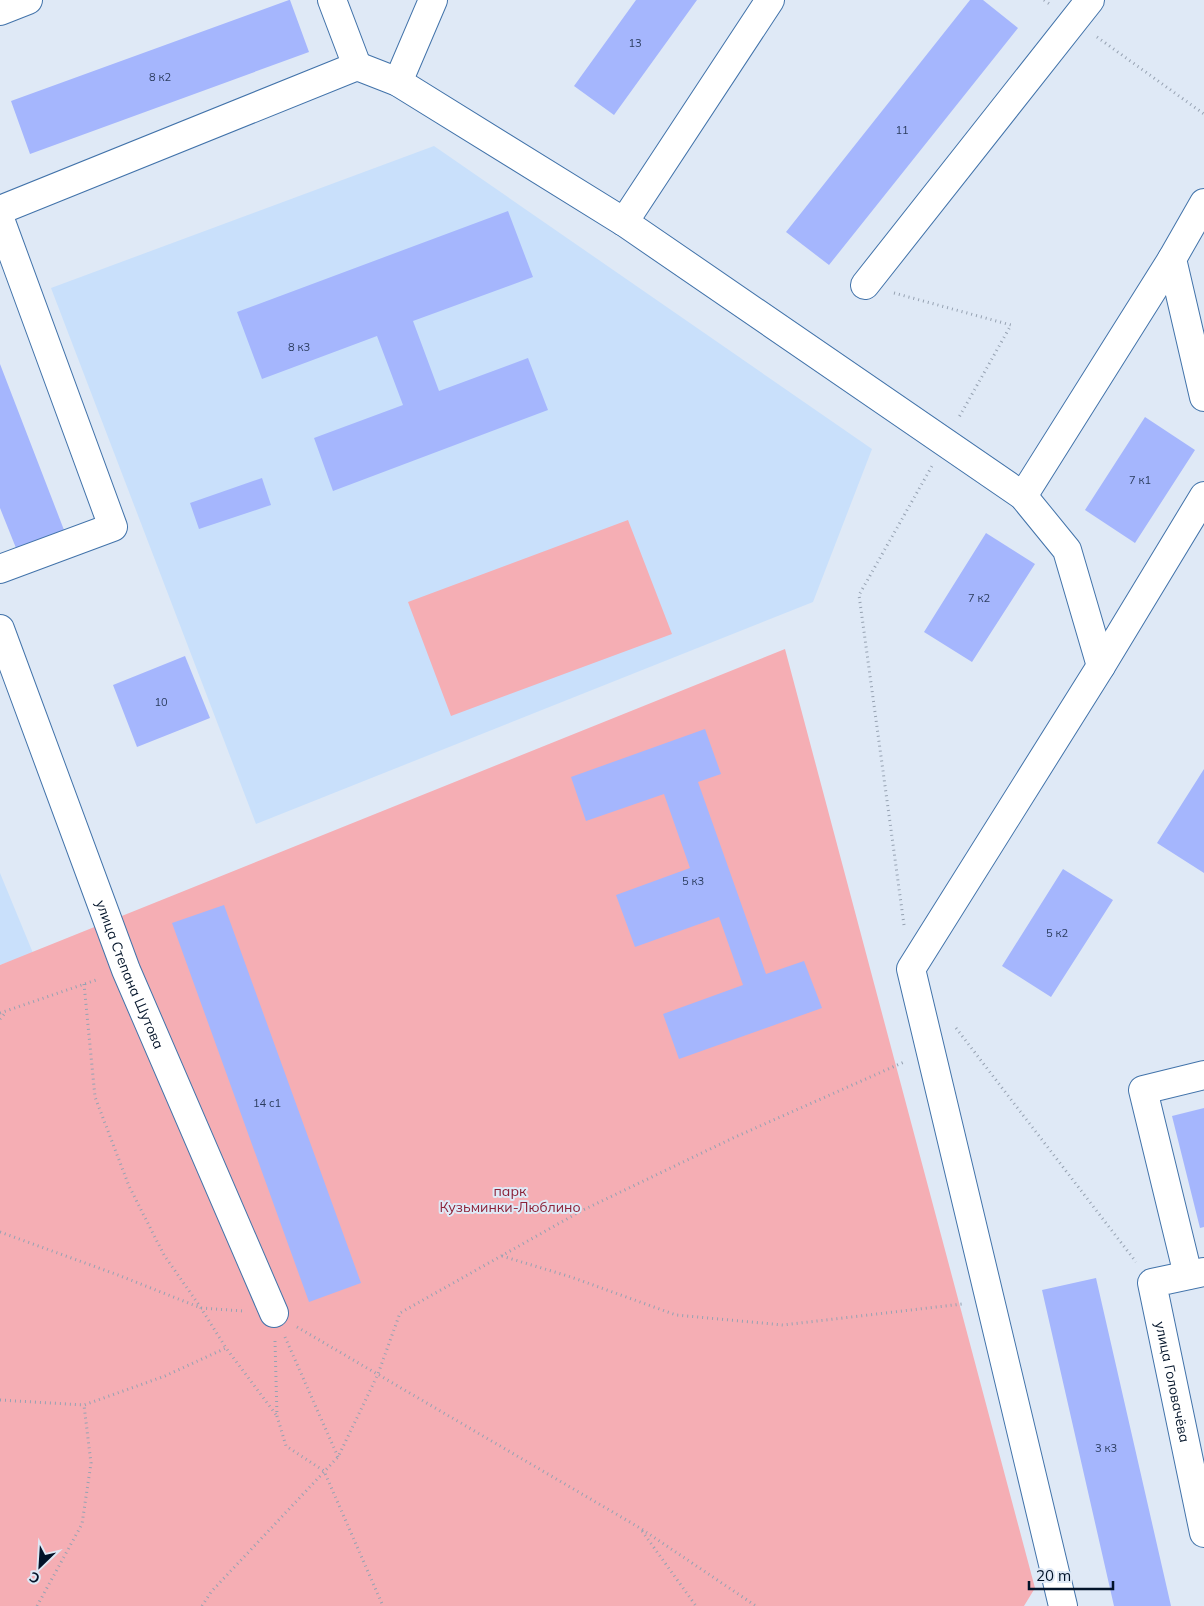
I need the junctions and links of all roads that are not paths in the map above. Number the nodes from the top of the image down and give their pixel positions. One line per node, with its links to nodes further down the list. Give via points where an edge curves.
1 (28, 0): 6 (street)
2 (332, 0): 7 (street)
3 (432, 0): 8 (street)
4 (770, 0): 12 (street)
5 (1090, 0): 14 (street)
6 (0, 11)
7 (357, 66): 8 (street); 10 (street)
8 (398, 82): 12 (street)
9 (1204, 203): 13 (street)
10 (0, 210)
11 (0, 219): 18 (street, via 113,527)
12 (624, 222): 16 (street)
13 (1172, 259): 15 (street); 16 (street)
14 (866, 286)
15 (1204, 397)
16 (1022, 496): 20 (street, via 1067,550)
17 (1204, 496): 20 (street)
18 (0, 569)
19 (0, 628): 23 (street, улица Степана Шутова, via 126,970)
20 (1101, 666): 25 (street, via 911,969)
21 (1204, 1075): 22 (street, via 1143,1090)
22 (1196, 1274): 24 (street, улица Головачёва, via 1152,1283)
23 (274, 1313)
24 (1204, 1533)
25 (1063, 1606)

